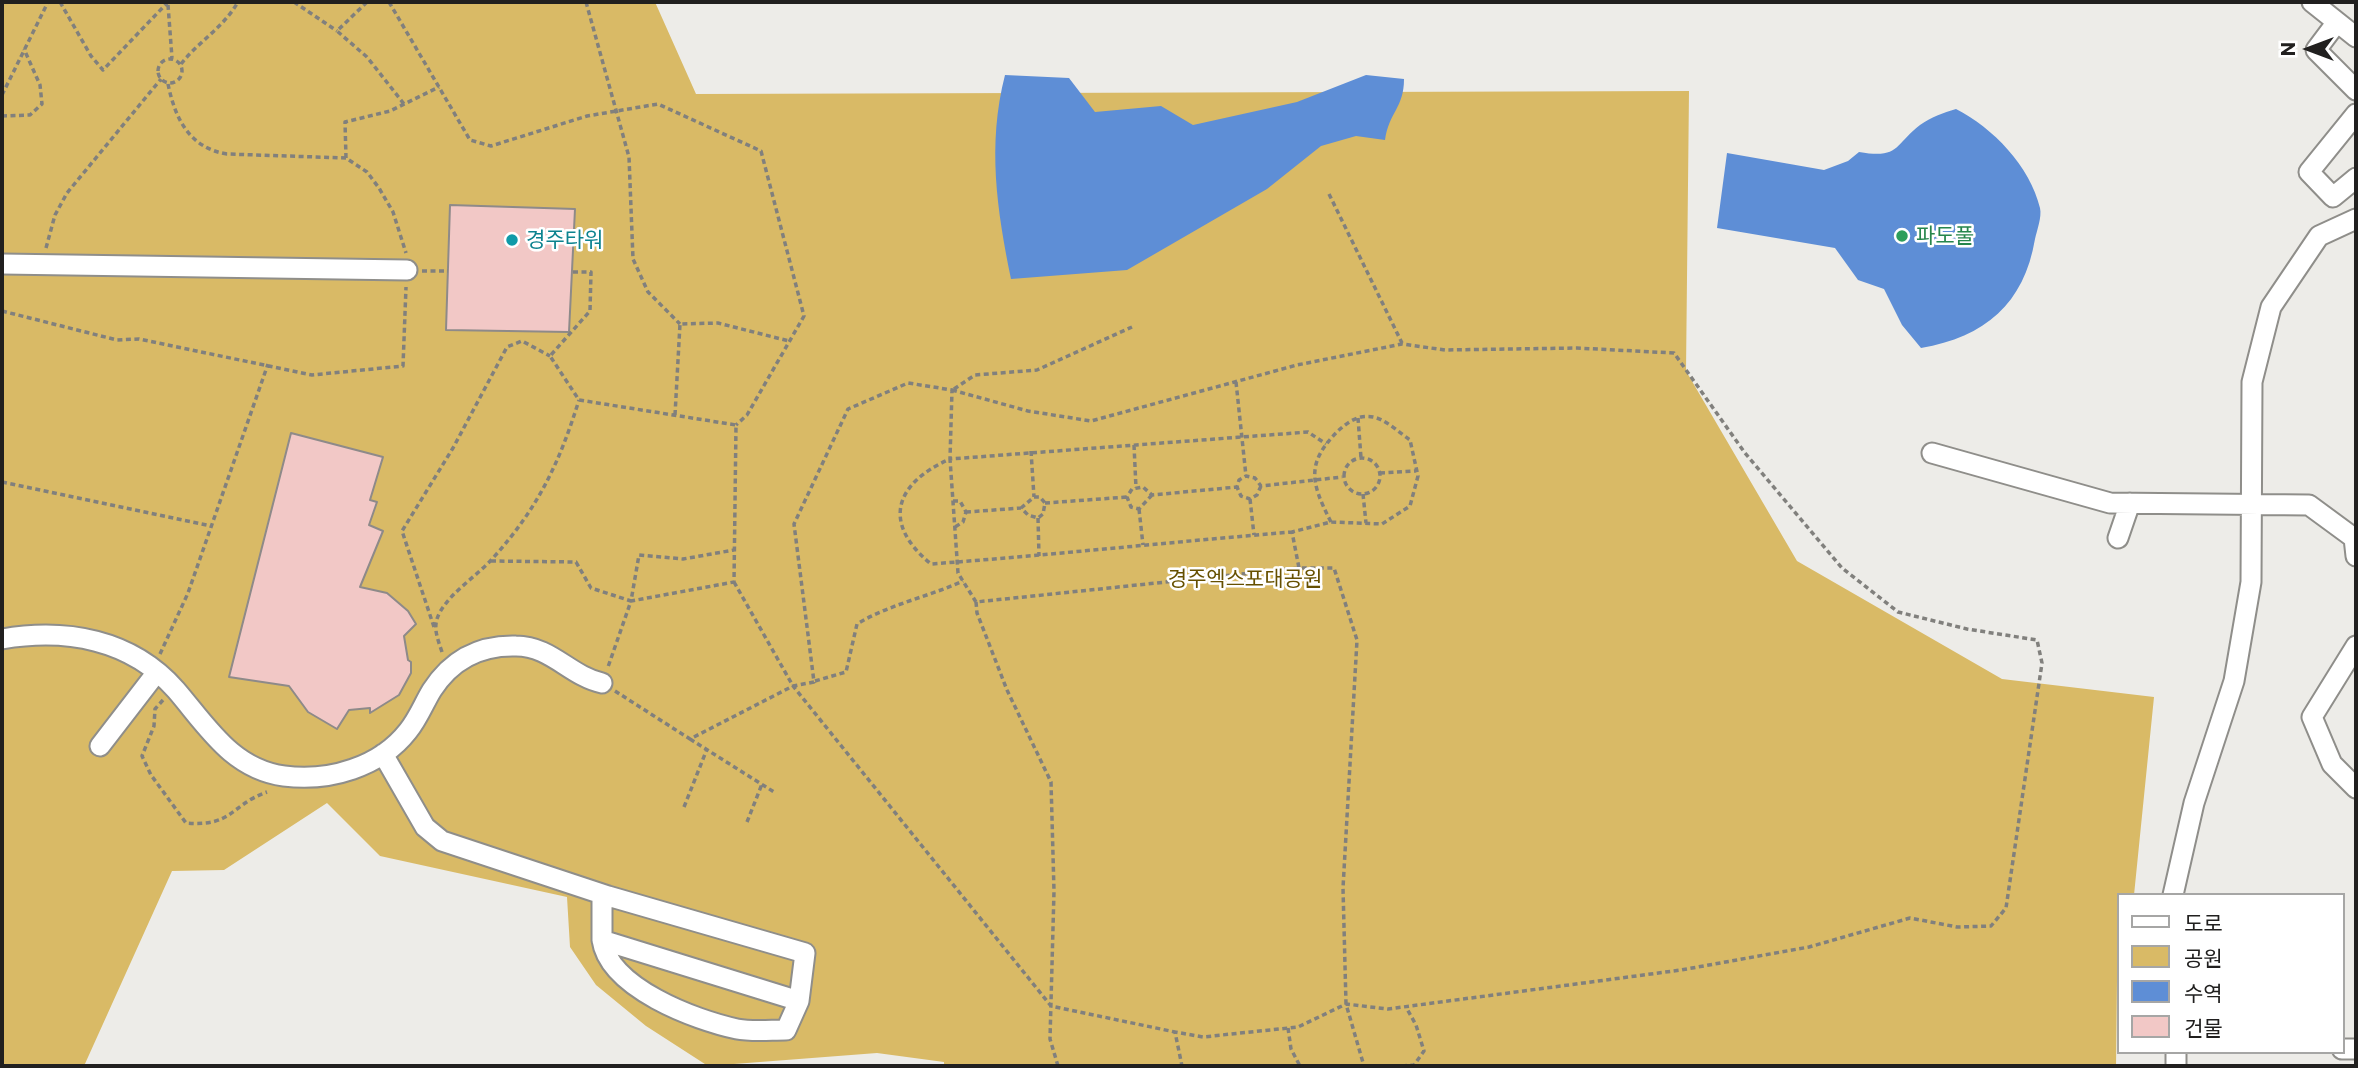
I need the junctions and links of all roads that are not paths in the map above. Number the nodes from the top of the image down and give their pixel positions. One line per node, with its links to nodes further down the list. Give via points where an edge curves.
1 (2312, 2): 2 (street)
2 (2337, 22): 3 (street); 4 (street, via 2316,50)
3 (2356, 37)
4 (2356, 90)
5 (2354, 122): 6 (street, via 2309,172 2333,197)
6 (2356, 178)
7 (2356, 219): 12 (street, via 2319,236 2271,307 2252,382)
8 (2, 264): 9 (street)
9 (407, 270)
10 (1932, 453): 11 (street, via 2110,503)
11 (2130, 503): 12 (street); 13 (street)
12 (2251, 503): 14 (street, via 2309,505 2354,538); 22 (street, via 2251,582 2234,681 2194,803)
13 (2118, 537)
14 (2356, 556)
15 (2, 639): 17 (street, via 63,634 89,638 121,649)
16 (2356, 646): 21 (street, via 2312,717 2332,764)
17 (155, 671): 19 (street); 20 (street, via 232,754 256,769 309,778 344,772)
18 (602, 683): 20 (street, via 584,679 549,654 517,646 488,648 454,663 409,730)
19 (100, 746)
20 (383, 754): 23 (street, via 425,827 442,841)
21 (2356, 788)
22 (2174, 893)
23 (602, 894): 24 (street); 25 (street, via 805,953)
24 (602, 940): 25 (street); 25 (street, via 603,951 633,986 684,1013 738,1029 786,1030)
25 (799, 1001)

